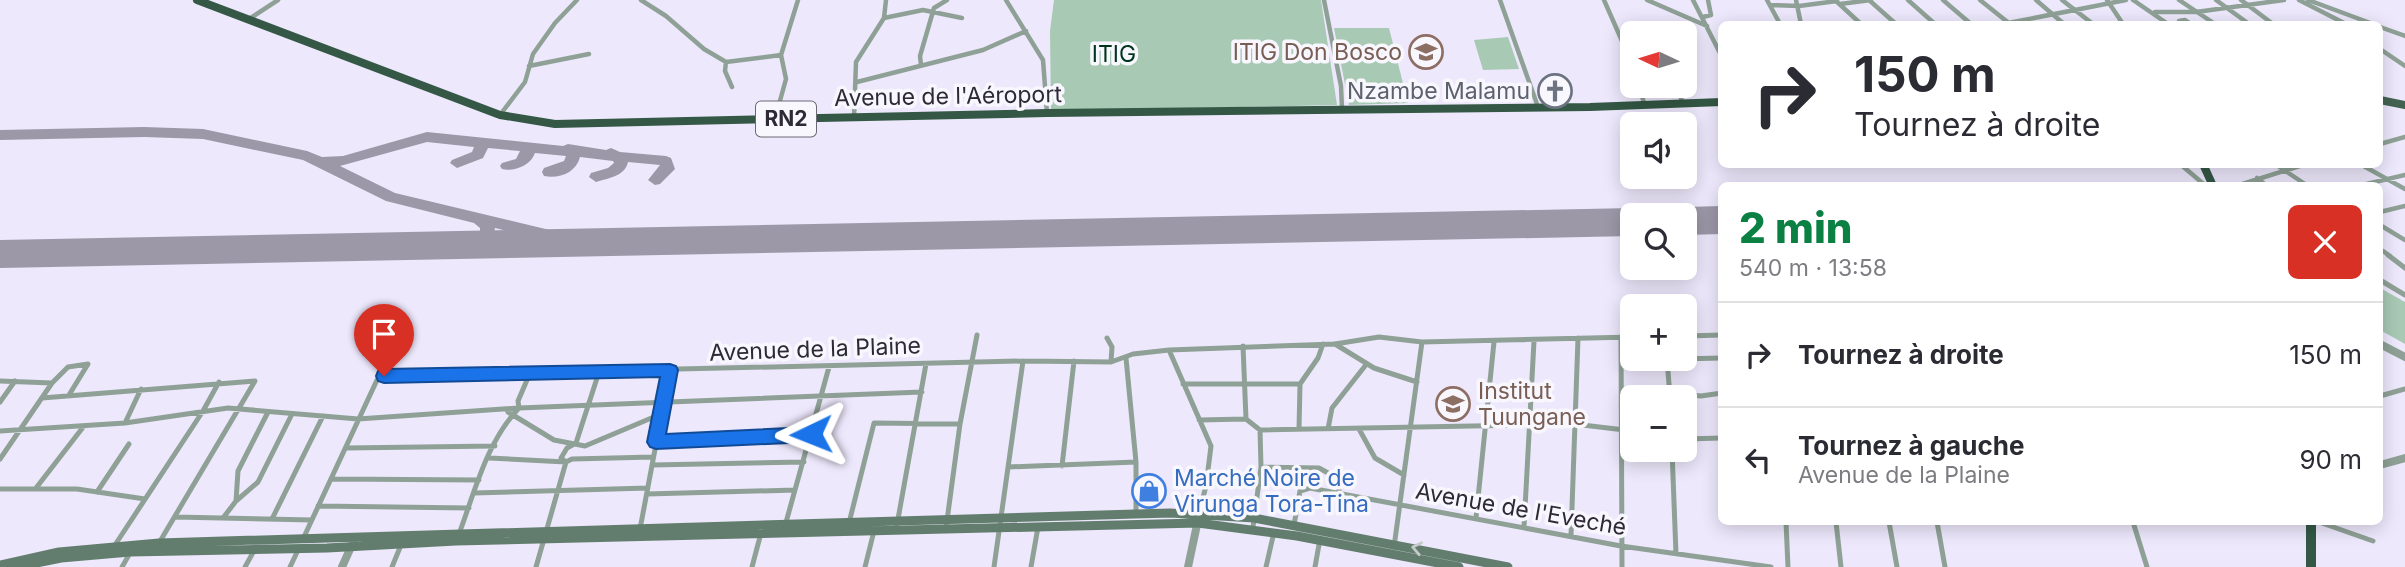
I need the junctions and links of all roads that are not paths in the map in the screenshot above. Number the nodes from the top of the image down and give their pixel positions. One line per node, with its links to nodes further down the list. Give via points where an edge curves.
1 (197, 0): 44 (highway, Avenue de l'Aéroport / RN2)
2 (278, 0): 44 (street)
3 (577, 0): 74 (street, via 555,23)
4 (641, 0): 72 (street)
5 (798, 0): 71 (street)
6 (886, 0): 42 (street)
7 (947, 0): 35 (street)
8 (1006, 0): 65 (street)
9 (1324, 0): 86 (street)
10 (1500, 0): 85 (street)
11 (1604, 0): 66 (street)
12 (1647, 0): 63 (street)
13 (1693, 0): 41 (street)
14 (1708, 0): 41 (street, via 1712,12)
15 (1796, 0): 34 (street)
16 (1870, 0): 30 (street); 49 (street)
17 (1908, 0): 50 (street)
18 (1943, 0): 51 (street)
19 (1980, 0): 52 (street)
20 (2036, 0): 40 (street)
21 (2062, 0): 37 (street)
22 (2126, 0): 31 (street)
23 (2133, 0): 38 (street)
24 (2179, 0): 39 (street)
25 (2216, 0): 36 (street)
26 (2241, 0): 33 (street)
27 (2284, 0): 33 (street)
28 (2299, 0): 61 (street)
29 (2308, 0): 62 (street)
30 (1837, 2): 34 (street); 48 (street)
31 (2108, 2): 37 (street); 56 (street)
32 (1769, 3): 34 (street); 46 (street)
33 (2248, 5): 36 (street); 60 (street)
34 (1799, 6): 47 (street)
35 (934, 8): 42 (street); 43 (street); 73 (street)
36 (2229, 9): 39 (street); 59 (street)
37 (2076, 11): 40 (street); 55 (street)
38 (2155, 12): 39 (street); 57 (street)
39 (2196, 12): 58 (street)
40 (2054, 16): 45 (street); 54 (street)
41 (1703, 17): 63 (street)
42 (884, 18): 76 (street, via 857,59)
43 (962, 18)
44 (249, 19): 88 (highway, Avenue de l'Aéroport / RN2)
45 (2029, 20): 53 (street)
46 (1778, 21)
47 (1801, 21)
48 (1858, 21)
49 (1893, 21)
50 (1932, 21)
51 (1968, 21)
52 (2004, 21)
53 (2024, 21)
54 (2060, 21)
55 (2089, 21)
56 (2121, 21)
57 (2165, 21)
58 (2210, 21)
59 (2245, 21)
60 (2269, 21)
61 (2340, 21)
62 (2365, 21)
63 (1707, 26): 68 (street)
64 (2383, 28): 67 (street)
65 (1027, 31): 73 (street, via 983,50); 87 (street, via 1045,67)
66 (1620, 36)
67 (2405, 36)
68 (1718, 44)
69 (2383, 51): 75 (street)
70 (589, 54): 74 (street)
71 (781, 55): 72 (street); 90 (street, via 786,81)
72 (726, 62): 77 (street)
73 (921, 65): 76 (street)
74 (528, 66): 88 (street, via 526,82)
75 (2405, 66)
76 (857, 82): 89 (street)
77 (732, 87)
78 (1643, 98): 82 (street)
79 (1681, 98): 83 (street)
80 (2383, 101): 84 (main road)
81 (1718, 102): 83 (highway, Avenue de l'Aéroport / RN2)
82 (1644, 103): 83 (highway, Avenue de l'Aéroport / RN2); 85 (highway, Avenue de l'Aéroport / RN2)
83 (1683, 103)
84 (2405, 105)
85 (1538, 107): 86 (highway, Avenue de l'Aéroport / RN2)
86 (1342, 109): 87 (highway, Avenue de l'Aéroport / RN2)
87 (1046, 113): 89 (highway, Avenue de l'Aéroport / RN2)
88 (500, 114): 90 (highway, Avenue de l'Aéroport / RN2, via 555,124)
89 (854, 118): 90 (highway, Avenue de l'Aéroport / RN2)
90 (775, 119)
91 (2405, 137): 92 (street)
92 (2383, 143)
93 (2185, 168): 101 (street)
94 (2280, 168): 97 (street)
95 (2291, 168): 97 (street)
96 (2367, 168): 100 (street)
97 (2283, 170): 99 (street); 104 (street)
98 (2405, 175): 100 (street)
99 (2257, 178): 102 (street); 103 (street)
100 (2388, 179): 105 (street); 106 (street)
101 (2201, 182)
102 (2246, 182)
103 (2262, 182)
104 (2302, 182)
105 (2375, 182)
106 (2405, 188)
107 (2405, 206): 108 (street)
108 (2383, 211)
109 (2383, 227): 110 (street)
110 (2405, 240)
111 (2383, 251): 112 (street)
112 (2405, 268)
113 (2383, 282): 114 (street)
114 (2405, 295)
115 (977, 335): 135 (street)
116 (1718, 335): 117 (street)
117 (1697, 336)
118 (1620, 337): 120 (street, Avenue de la Plaine)
119 (1107, 338): 136 (street)
120 (1578, 338): 121 (street, Avenue de la Plaine); 176 (street)
121 (1534, 341): 123 (street, Avenue de la Plaine); 179 (street)
122 (1422, 342): 123 (street, Avenue de la Plaine); 125 (street, Avenue de la Plaine, via 1378,337); 147 (street)
123 (1494, 342): 181 (street)
124 (1323, 344): 125 (street, Avenue de la Plaine); 126 (street, Avenue de la Plaine); 150 (street)
125 (1335, 344): 138 (street)
126 (1243, 346): 128 (street, Avenue de la Plaine); 146 (street)
127 (2383, 346): 129 (street)
128 (1169, 350): 130 (street, Avenue de la Plaine); 149 (street)
129 (2405, 357)
130 (1126, 358): 136 (street, Avenue de la Plaine); 203 (street)
131 (1718, 358): 132 (street)
132 (1697, 359)
133 (1023, 360): 134 (street, Avenue de la Plaine); 135 (street, Avenue de la Plaine); 209 (street)
134 (1074, 361): 136 (street, Avenue de la Plaine); 208 (street)
135 (971, 362): 137 (street, Avenue de la Plaine); 175 (street)
136 (1111, 362)
137 (926, 364): 139 (street, Avenue de la Plaine); 153 (street)
138 (1365, 366): 147 (street); 183 (street, via 1332,408)
139 (828, 367): 140 (street, Avenue de la Plaine); 156 (street)
140 (670, 370): 141 (street, Avenue de la Plaine); 161 (street)
141 (599, 372): 142 (street, Avenue de la Plaine); 162 (street)
142 (530, 373): 164 (street); 171 (street, Avenue de la Plaine, via 382,377)
143 (0, 381): 144 (street)
144 (15, 381): 148 (street); 160 (street)
145 (219, 382): 151 (street); 163 (street, via 255,381); 165 (street)
146 (1247, 382): 149 (street); 150 (street); 172 (street)
147 (1416, 382): 180 (street)
148 (52, 383): 155 (street, via 68,367 88,365); 159 (street)
149 (1183, 384): 173 (street)
150 (1300, 384): 182 (street)
151 (141, 389): 155 (street); 174 (street)
152 (2405, 389): 157 (street)
153 (922, 392): 156 (street); 177 (street)
154 (1718, 394): 158 (street)
155 (69, 395): 159 (street)
156 (822, 395): 161 (street); 189 (street)
157 (2383, 395)
158 (1697, 396)
159 (42, 398): 188 (street)
160 (0, 402)
161 (662, 404): 162 (street); 169 (street)
162 (588, 406): 164 (street); 195 (street)
163 (237, 408): 165 (street); 166 (street); 227 (street)
164 (519, 408): 167 (street)
165 (203, 411): 174 (street); 222 (street)
166 (268, 412): 168 (street); 223 (street, via 238,471)
167 (508, 412): 171 (street); 194 (street); 195 (street, via 562,444)
168 (292, 414): 170 (street); 223 (street, via 258,482)
169 (661, 414): 192 (street); 195 (street)
170 (323, 416): 171 (street); 231 (street)
171 (358, 419): 196 (street, Avenue de la Plaine)
172 (1246, 419): 173 (street); 186 (street)
173 (1199, 421): 229 (street, via 1212,452)
174 (125, 423): 178 (street)
175 (960, 424): 177 (street); 237 (street)
176 (1574, 424): 179 (street); 185 (street); 256 (street)
177 (915, 425): 247 (street); 248 (street, via 872,425)
178 (83, 426): 188 (street); 214 (street)
179 (1531, 426): 181 (street); 249 (street)
180 (1410, 428): 181 (street); 184 (street); 211 (street)
181 (1485, 428): 230 (street)
182 (1299, 429): 183 (street); 186 (street)
183 (1328, 429): 184 (street)
184 (1359, 429): 211 (street, via 1364,446 1378,463)
185 (1620, 429)
186 (1260, 430): 210 (street)
187 (0, 431): 188 (street)
188 (20, 431): 200 (street)
189 (811, 434): 192 (street); 202 (street)
190 (1718, 438): 191 (street)
191 (1697, 439)
192 (656, 442): 197 (street)
193 (129, 444): 219 (street)
194 (495, 446): 196 (street); 198 (street)
195 (575, 446): 201 (street); 201 (street, via 561,458)
196 (346, 448): 212 (street, Avenue de la Plaine)
197 (653, 457): 201 (street); 207 (street)
198 (489, 458): 201 (street); 213 (street)
199 (2405, 458): 206 (street)
200 (0, 459)
201 (569, 461): 216 (street)
202 (804, 462): 207 (street); 218 (street)
203 (1136, 462): 208 (street); 232 (street)
204 (1621, 462): 263 (street)
205 (1672, 462): 268 (street)
206 (2383, 464)
207 (652, 465): 217 (street)
208 (1062, 466): 209 (street)
209 (1008, 467): 236 (street)
210 (1261, 467): 221 (street, via 1328,471 1339,479); 235 (street)
211 (1404, 475): 224 (street)
212 (331, 479): 213 (street); 225 (street, Avenue de la Plaine)
213 (479, 480): 220 (street)
214 (37, 488): 215 (street); 219 (street)
215 (0, 489)
216 (557, 491): 217 (street); 220 (street); 255 (street)
217 (647, 491): 218 (street); 253 (street)
218 (795, 491): 251 (street)
219 (97, 492): 222 (street)
220 (474, 493): 226 (street)
221 (1339, 493): 224 (street, Avenue de l'Eveché); 238 (street, Avenue de l'Eveché, via 1302,488)
222 (145, 499): 266 (street)
223 (236, 501): 228 (street)
224 (1400, 505): 230 (street, Avenue de l'Eveché); 261 (street)
225 (318, 506): 226 (street); 233 (street, Avenue de la Plaine)
226 (469, 508): 257 (street)
227 (174, 517): 228 (street); 264 (street)
228 (223, 518): 231 (street)
229 (1198, 518): 232 (main road); 235 (main road); 283 (street)
230 (1476, 518): 249 (street, Avenue de l'Eveché)
231 (272, 519): 233 (street)
232 (1136, 519): 234 (main road)
233 (312, 520): 260 (street, Avenue de la Plaine)
234 (1037, 522): 236 (main road); 282 (street)
235 (1253, 522): 238 (main road); 252 (main road)
236 (1002, 523): 237 (main road); 281 (street)
237 (946, 524): 247 (main road)
238 (1294, 525): 254 (main road)
239 (1786, 525): 290 (street)
240 (1835, 525): 291 (street)
241 (1890, 525): 292 (street)
242 (1938, 525): 293 (street)
243 (2134, 525): 294 (street)
244 (2311, 525): 295 (highway)
245 (2328, 525): 258 (street)
246 (875, 526): 247 (main road); 248 (main road); 280 (street)
247 (896, 526)
248 (848, 527): 251 (main road)
249 (1524, 527): 256 (street, Avenue de l'Eveché)
250 (761, 528): 251 (main road); 253 (main road); 279 (street)
251 (784, 529)
252 (1274, 531): 254 (main road); 284 (street)
253 (640, 532): 255 (main road)
254 (1320, 534): 261 (main road); 269 (main road); 285 (street)
255 (545, 535): 257 (main road); 278 (street)
256 (1571, 536): 263 (street, Avenue de l'Eveché)
257 (457, 537): 259 (main road); 262 (main road)
258 (2373, 541)
259 (353, 543): 260 (main road); 262 (main road); 276 (street)
260 (301, 544): 264 (main road); 265 (main road); 275 (street, Avenue de la Plaine)
261 (1395, 544): 269 (street); 270 (main road, one-way to 261)
262 (401, 545): 277 (street)
263 (1621, 546): 268 (street, Avenue de l'Eveché); 288 (street)
264 (157, 547): 265 (main road); 266 (main road); 267 (main road)
265 (255, 549): 274 (street)
266 (112, 550): 267 (main road); 271 (main road)
267 (130, 553): 273 (street)
268 (1676, 554): 289 (street, Avenue de l'Eveché)
269 (1394, 555): 286 (main road)
270 (1471, 563): 287 (main road)
271 (20, 564): 272 (main road)
272 (0, 565)
273 (122, 567)
274 (245, 567)
275 (290, 567)
276 (342, 567)
277 (392, 567)
278 (536, 567)
279 (752, 567)
280 (865, 567)
281 (994, 567)
282 (1031, 567)
283 (1188, 567)
284 (1266, 567)
285 (1315, 567)
286 (1459, 567)
287 (1508, 567)
288 (1622, 567)
289 (1771, 567)
290 (1788, 567)
291 (1841, 567)
292 (1897, 567)
293 (1945, 567)
294 (2147, 567)
295 (2311, 567)

